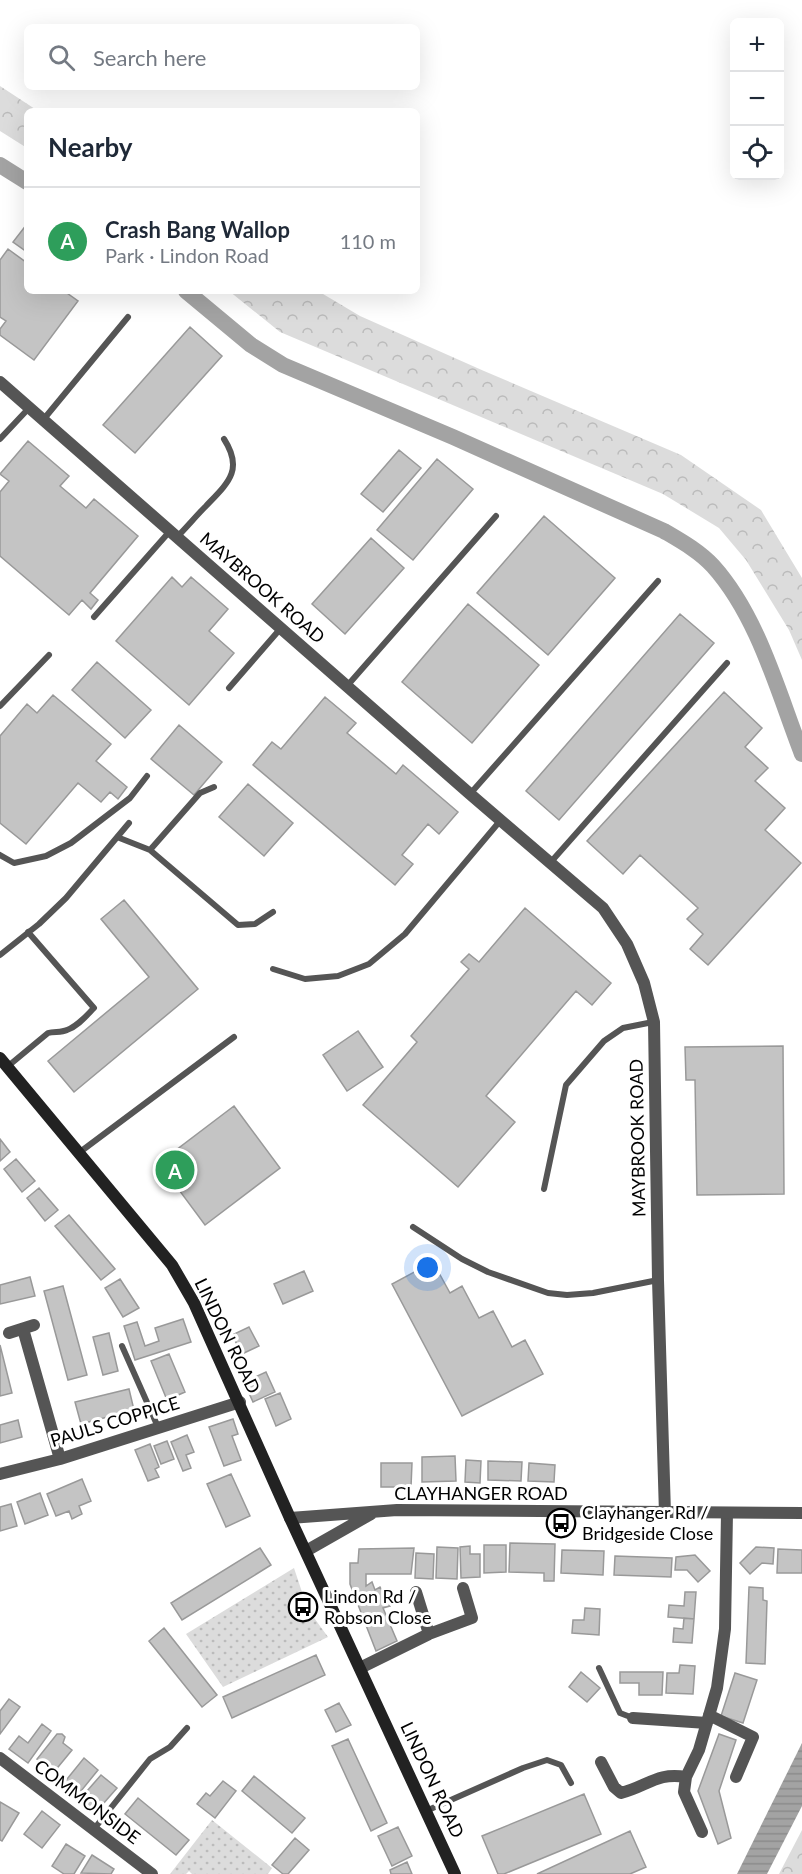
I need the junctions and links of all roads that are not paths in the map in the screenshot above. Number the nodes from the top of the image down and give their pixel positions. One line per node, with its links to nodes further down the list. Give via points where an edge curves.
1 (128, 316): 4 (lane)
2 (0, 382): 3 (street, MAYBROOK ROAD)
3 (29, 408): 4 (street, MAYBROOK ROAD); 5 (lane)
4 (43, 420): 8 (street, MAYBROOK ROAD)
5 (0, 439)
6 (224, 439): 8 (lane, via 234,467 228,484)
7 (496, 516): 14 (lane)
8 (173, 534): 10 (lane); 11 (street, MAYBROOK ROAD)
9 (658, 581): 19 (lane)
10 (94, 617)
11 (281, 628): 14 (street, MAYBROOK ROAD); 15 (lane)
12 (49, 655): 16 (lane)
13 (727, 663): 25 (lane)
14 (347, 686): 19 (street, MAYBROOK ROAD)
15 (230, 688)
16 (0, 706)
17 (147, 776): 24 (lane, via 130,798 71,843 46,856 14,863)
18 (214, 787): 23 (lane, via 200,793)
19 (470, 794): 20 (street, MAYBROOK ROAD)
20 (500, 821): 25 (street, MAYBROOK ROAD); 29 (lane, via 405,934 369,964 338,976 305,979)
21 (129, 823): 22 (lane)
22 (117, 837): 23 (lane); 27 (lane, via 66,898)
23 (150, 850): 26 (lane, via 238,925 255,924)
24 (0, 855)
25 (550, 863): 30 (street, MAYBROOK ROAD, via 603,908 627,944 644,983)
26 (273, 912)
27 (28, 932): 28 (lane); 32 (lane, via 94,1008 65,1032 48,1033)
28 (0, 955)
29 (273, 969)
30 (654, 1022): 34 (lane, via 623,1028 604,1041 566,1084); 36 (street, MAYBROOK ROAD)
31 (234, 1037): 33 (lane)
32 (4, 1062): 33 (main road, LINDON ROAD)
33 (80, 1152): 39 (main road, LINDON ROAD, via 172,1265)
34 (544, 1189)
35 (413, 1227): 36 (lane, via 488,1272 548,1293 593,1293)
36 (657, 1280): 45 (street, MAYBROOK ROAD)
37 (9, 1333): 41 (street, via 28,1327)
38 (122, 1346): 40 (lane)
39 (240, 1402): 40 (street, PAULS COPPICE); 47 (main road, LINDON ROAD)
40 (158, 1428): 41 (street, PAULS COPPICE)
41 (60, 1459): 42 (street, PAULS COPPICE)
42 (0, 1474)
43 (375, 1512): 45 (street, CLAYHANGER ROAD); 47 (street, CLAYHANGER ROAD); 48 (street, CLAYHANGER ROAD)
44 (727, 1513): 45 (street, CLAYHANGER ROAD); 46 (street, CLAYHANGER ROAD); 55 (street, via 725,1629 717,1688)
45 (664, 1514)
46 (802, 1514)
47 (290, 1518): 48 (main road, LINDON ROAD)
48 (306, 1551): 52 (main road, LINDON ROAD)
49 (463, 1588): 51 (street, via 472,1618)
50 (416, 1592): 51 (street)
51 (429, 1634): 52 (street)
52 (360, 1668): 62 (main road, LINDON ROAD)
53 (599, 1668): 54 (lane, via 620,1713)
54 (633, 1718): 55 (street)
55 (708, 1719): 59 (street, via 753,1737); 60 (street)
56 (187, 1728): 63 (lane, via 170,1747 150,1759)
57 (0, 1758): 63 (street, COMMONSIDE)
58 (601, 1762): 60 (street, via 621,1793 658,1777)
59 (736, 1777)
60 (686, 1778): 64 (street, via 684,1792)
61 (571, 1783): 62 (lane, via 561,1765 547,1760)
62 (426, 1811): 66 (main road, LINDON ROAD)
63 (94, 1830): 65 (street, COMMONSIDE)
64 (702, 1832)
65 (152, 1874)
66 (455, 1874)

